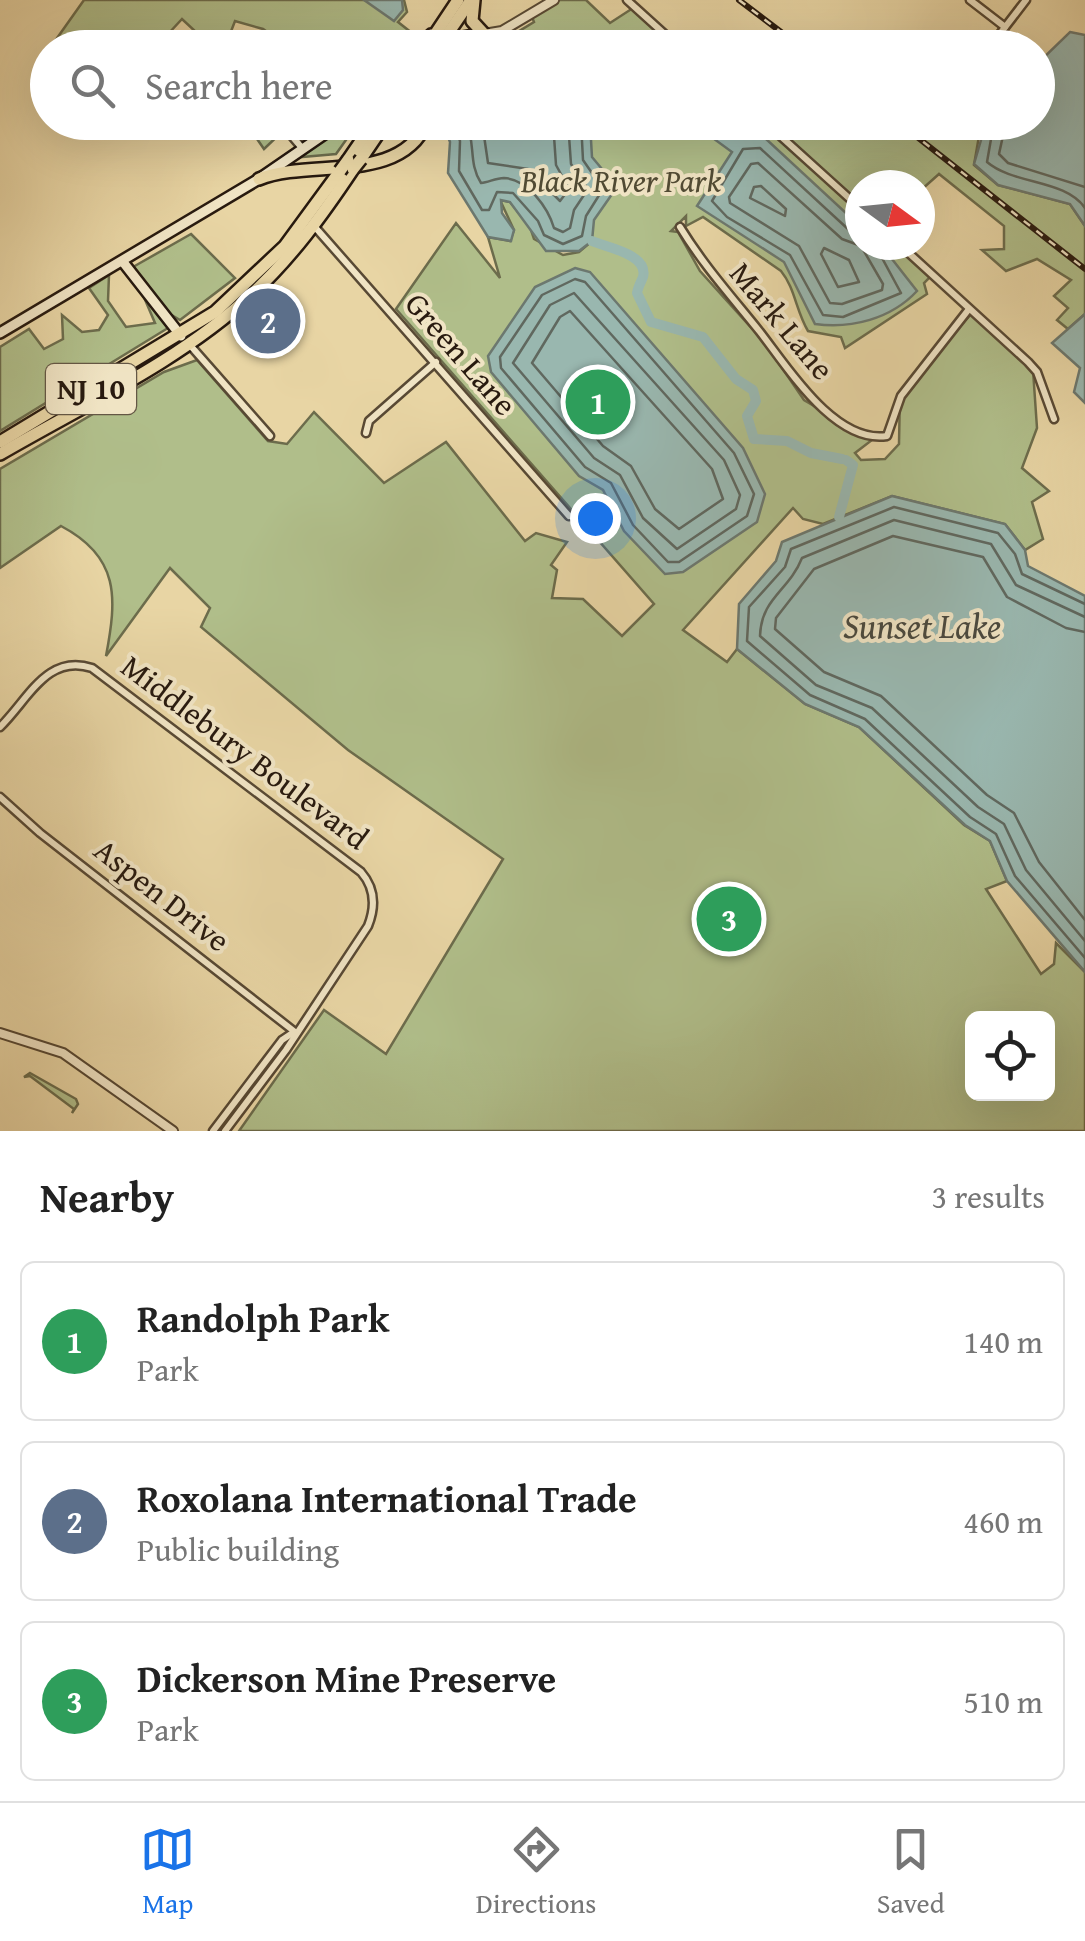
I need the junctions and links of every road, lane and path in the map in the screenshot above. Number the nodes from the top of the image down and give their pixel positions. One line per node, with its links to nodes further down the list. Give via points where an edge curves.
1 (458, 0): 7 (highway)
2 (472, 0): 11 (highway); 12 (highway, via 472,21)
3 (554, 0): 13 (street)
4 (627, 0): 14 (street)
5 (970, 0): 8 (street)
6 (1026, 0): 8 (street)
7 (446, 17): 9 (main road); 10 (highway)
8 (1005, 27): 15 (street)
9 (434, 30)
10 (438, 30)
11 (451, 30)
12 (480, 30)
13 (504, 30)
14 (660, 30)
15 (1003, 30)
16 (297, 140): 21 (street)
17 (316, 140): 21 (main road)
18 (370, 140): 22 (highway, NJ 10)
19 (415, 140): 23 (highway, via 385,160)
20 (785, 140): 25 (street)
21 (304, 148): 23 (main road); 24 (main road)
22 (350, 165): 26 (highway, NJ 10); 32 (highway, NJ 10, via 264,269)
23 (307, 168): 24 (highway)
24 (259, 178): 29 (main road)
25 (845, 194)
26 (314, 226): 32 (highway, NJ 10, via 252,295); 33 (street, Green Lane)
27 (680, 226): 30 (street, Mark Lane, via 708,272 803,390 863,435 887,436 902,396)
28 (916, 260): 30 (street)
29 (123, 262): 31 (main road); 32 (main road)
30 (969, 309): 34 (street, via 1037,372)
31 (0, 333)
32 (184, 340): 36 (street); 37 (highway, NJ 10); 38 (highway, NJ 10)
33 (436, 362): 35 (street, via 369,421); 39 (street, Green Lane)
34 (1054, 419)
35 (366, 433)
36 (270, 436)
37 (0, 442)
38 (0, 454)
39 (569, 516)
40 (0, 726): 42 (street, Middlebury Boulevard, via 51,670 92,668 361,872 372,891 370,920)
41 (0, 797): 42 (street, Aspen Drive)
42 (295, 1032): 45 (street, Middlebury Boulevard); 46 (street, Middlebury Boulevard)
43 (0, 1033): 44 (street, via 63,1053)
44 (172, 1131)
45 (213, 1131)
46 (224, 1131)

